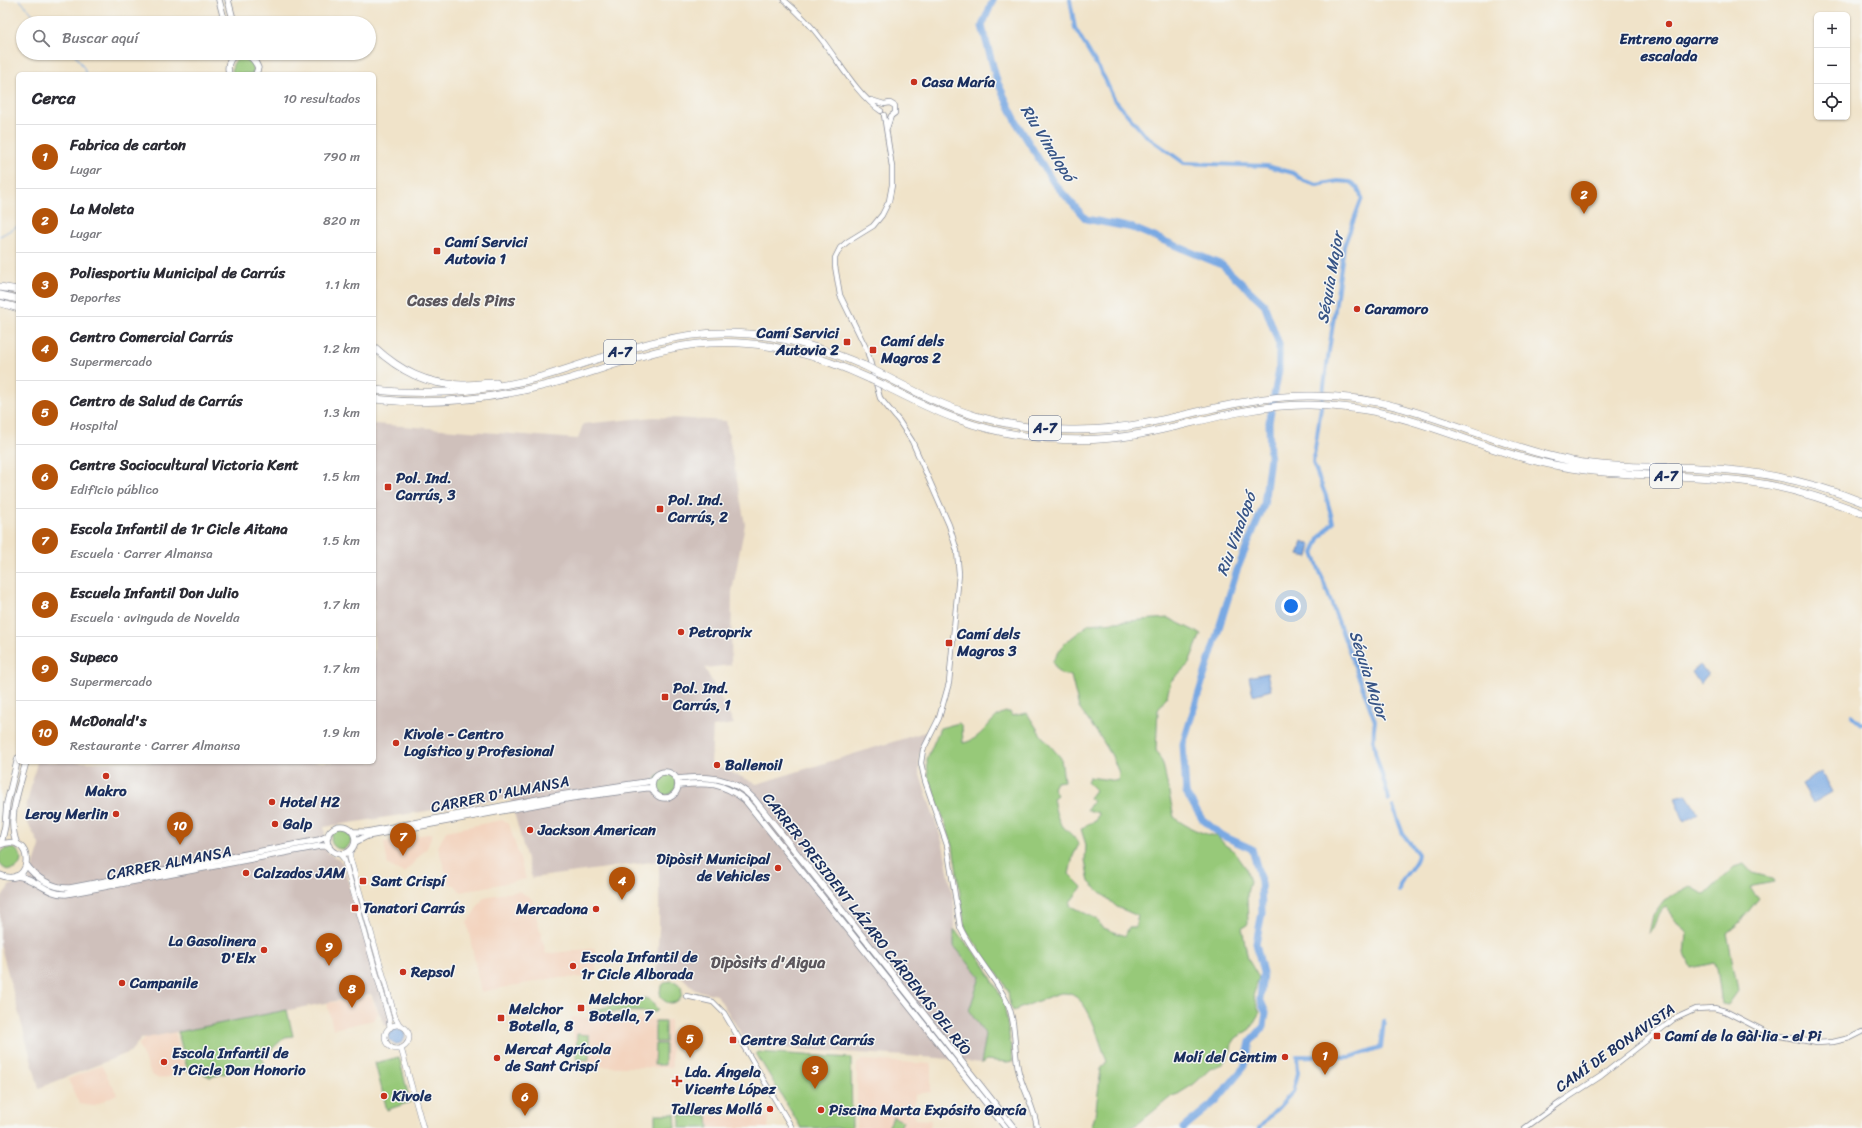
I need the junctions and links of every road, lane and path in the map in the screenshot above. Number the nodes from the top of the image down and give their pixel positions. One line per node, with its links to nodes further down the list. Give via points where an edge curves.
1 (219, 0): 4 (main road)
2 (228, 0): 5 (main road)
3 (784, 0): 10 (street, via 815,30)
4 (223, 16)
5 (232, 16)
6 (254, 60): 9 (main road, via 258,68)
7 (230, 62): 8 (main road)
8 (229, 72)
9 (257, 72)
10 (869, 100): 11 (street); 12 (street)
11 (884, 104): 12 (street); 13 (street, via 890,103 895,106 895,113)
12 (883, 113): 13 (street); 14 (street)
13 (891, 116): 14 (street)
14 (887, 130): 58 (street, via 893,176 889,201 873,226 840,248 835,258 836,278 844,305 867,350 880,398 899,420 912,441 949,525 957,551 959,574 949,683 939,718 923,750 922,770 947,845 960,927 1008,1003 1018,1072 1034,1110)
15 (0, 286): 16 (highway)
16 (16, 290)
17 (0, 295): 18 (highway)
18 (16, 299)
19 (0, 304): 20 (highway)
20 (16, 308)
21 (376, 349): 22 (highway, via 401,369 422,380 461,385)
22 (511, 384): 23 (highway, A-7, via 434,393); 27 (highway, A-7, bridge, via 658,341 729,333 774,337 840,355 947,406 1007,423 1084,430 1120,428 1265,398 1328,396 1382,403 1416,412 1533,453 1577,462 1718,469 1762,474 1824,489)
23 (376, 390)
24 (512, 393): 25 (highway, A-7, via 434,402); 26 (highway, via 453,405); 28 (highway, A-7, bridge, via 654,352 709,343 752,344 828,361 926,407 969,423 1017,434 1048,438 1112,438 1159,430 1247,409 1279,405 1327,406 1387,414 1530,460 1581,470 1725,479 1769,485 1821,498)
25 (376, 399)
26 (376, 403)
27 (1862, 502)
28 (1862, 513)
29 (17, 764): 38 (main road)
30 (26, 764): 39 (main road, via 15,806 13,827)
31 (677, 779): 32 (main road, via 671,773 664,772 656,775); 33 (main road); 57 (main road, CARRER PRESIDENT LÁZARO CÁRDENAS DEL RÍO, via 702,776 721,779 736,785 754,799)
32 (652, 781): 34 (main road); 35 (main road, CARRER D'ALMANSA, via 554,796 367,832)
33 (679, 785): 34 (main road, via 674,795 666,799 658,797); 56 (main road, CARRER PRESIDENT LÁZARO CÁRDENAS DEL RÍO, via 709,783 726,788 745,800)
34 (652, 788): 37 (main road, via 609,792 496,811 367,836)
35 (353, 832): 36 (main road, via 345,826 338,826); 37 (main road)
36 (328, 836): 40 (main road); 48 (main road, CARRER ALMANSA, via 319,840)
37 (355, 842): 41 (main road)
38 (0, 844): 39 (main road)
39 (17, 844): 43 (main road, via 24,850)
40 (329, 846): 42 (main road); 45 (main road, CARRER ALMANSA, via 66,894 55,893 28,877)
41 (350, 850): 42 (main road); 50 (main road, via 351,862 395,1018)
42 (339, 853): 51 (main road, via 344,859)
43 (26, 864): 45 (main road, via 23,871); 48 (main road, CARRER ALMANSA, via 48,883 58,888)
44 (3, 876): 45 (main road); 46 (main road)
45 (16, 876)
46 (0, 883)
47 (72, 883): 48 (main road)
48 (67, 888)
49 (686, 996): 55 (street, via 706,1000 718,1006 724,1013)
50 (400, 1026): 51 (main road); 53 (main road, via 406,1029 409,1038)
51 (390, 1028): 53 (main road, via 386,1035 387,1043 394,1048)
52 (1862, 1032): 59 (street, CAMÍ DE BONAVISTA, via 1850,1038 1817,1043 1774,1035 1725,1011 1696,1009 1674,1019 1601,1076)
53 (401, 1048): 54 (main road)
54 (424, 1128)
55 (792, 1128)
56 (1006, 1128)
57 (1014, 1128)
58 (1037, 1128)
59 (1525, 1128)

